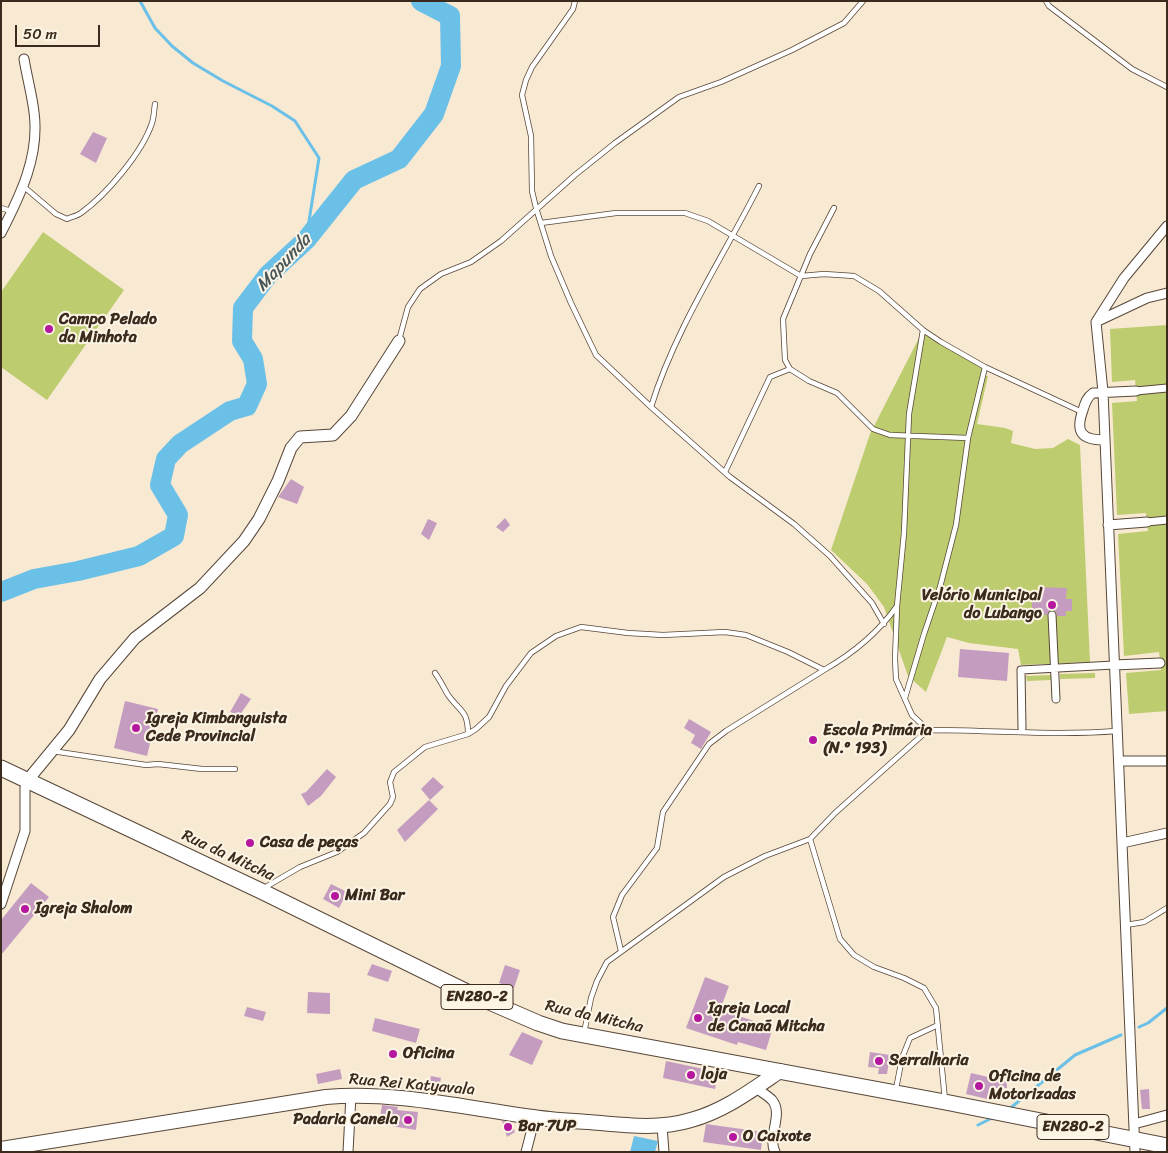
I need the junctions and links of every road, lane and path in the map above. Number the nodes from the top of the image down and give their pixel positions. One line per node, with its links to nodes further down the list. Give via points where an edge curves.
1 (575, 1): 10 (lane, via 573,9 532,67 522,95 531,136 532,191)
2 (862, 1): 10 (lane, via 844,23 721,82 679,97 615,143)
3 (1046, 1): 5 (lane, via 1132,69)
4 (24, 59): 7 (street, via 34,113 34,148)
5 (1167, 88)
6 (155, 104): 7 (lane, via 152,122 127,168 80,214 67,219 56,214)
7 (23, 186): 12 (street)
8 (759, 186): 16 (lane)
9 (1, 208): 12 (lane)
10 (536, 208): 13 (lane); 21 (lane, via 521,224 471,262 441,274 420,289 408,307)
11 (834, 208): 17 (lane)
12 (11, 212): 15 (street)
13 (541, 223): 16 (lane, via 616,213 685,213); 27 (lane, via 551,256 596,355)
14 (1167, 226): 19 (street, via 1124,278)
15 (1, 233)
16 (734, 235): 17 (lane); 27 (lane, via 683,328 660,377)
17 (800, 276): 20 (lane, via 854,276 880,291); 23 (lane, via 783,320 785,360)
18 (1167, 292): 19 (street)
19 (1096, 322): 26 (street)
20 (923, 330): 22 (lane); 29 (lane)
21 (399, 341): 50 (street, via 351,416 333,435 300,438 291,448 259,520 244,541 200,588 136,638 100,679)
22 (986, 367): 28 (lane); 30 (lane)
23 (790, 368): 29 (lane, via 837,393 873,429 890,435); 32 (lane, via 770,377)
24 (1167, 388): 25 (street)
25 (1136, 391): 26 (street)
26 (1103, 392): 28 (street, via 1088,396); 31 (street)
27 (651, 407): 32 (lane)
28 (1082, 412): 31 (street, via 1081,432 1094,440)
29 (908, 436): 30 (lane); 36 (lane)
30 (968, 438): 44 (lane, via 956,525)
31 (1105, 440): 35 (street)
32 (725, 472): 38 (lane, via 830,556 872,603)
33 (1167, 520): 34 (street)
34 (1147, 522): 35 (street)
35 (1108, 525): 40 (street)
36 (897, 606): 38 (lane); 44 (lane, via 896,679)
37 (1052, 615): 41 (street)
38 (884, 624): 42 (lane, via 844,658)
39 (1164, 662): 40 (street)
40 (1114, 665): 41 (street); 48 (street)
41 (1054, 668): 45 (street); 46 (street, via 1021,670)
42 (824, 670): 49 (lane, via 746,635 725,632 663,635 582,627 556,636 531,653 506,686 489,717); 63 (lane, via 709,744 663,812 657,848 622,896 613,917)
43 (436, 673): 49 (lane, via 449,696 464,713)
44 (905, 698): 47 (lane, via 912,715)
45 (1056, 699)
46 (1022, 728)
47 (928, 730): 48 (lane); 57 (lane)
48 (1117, 731): 51 (street)
49 (468, 734): 59 (lane, via 425,747 394,772 390,782 393,797 390,804 364,833 337,852 300,867)
50 (52, 751): 54 (lane, via 146,765); 55 (street)
51 (1119, 761): 52 (street); 58 (street)
52 (1167, 761)
53 (1, 768): 55 (main road, Rua da Mitcha / EN280-2)
54 (235, 769)
55 (27, 781): 59 (main road, Rua da Mitcha / EN280-2); 60 (street, via 24,788 25,831)
56 (1167, 833): 58 (street)
57 (810, 839): 63 (lane, via 765,856 724,877); 64 (lane, via 840,939 854,955 874,967 924,988 936,1008)
58 (1122, 843): 62 (street)
59 (261, 890): 65 (main road, Rua da Mitcha / EN280-2, via 538,1024)
60 (1, 904)
61 (1167, 908): 62 (lane, via 1144,922)
62 (1126, 925): 74 (street)
63 (621, 951): 65 (lane, via 607,962 597,981)
64 (938, 1025): 68 (lane, via 910,1038); 70 (lane)
65 (584, 1035): 66 (main road, Rua da Mitcha / EN280-2)
66 (780, 1071): 67 (main road, Rua Rei Katyavala); 68 (main road, Rua da Mitcha / EN280-2)
67 (755, 1087): 73 (main road, Rua Rei Katyavala, via 719,1110); 80 (street, via 773,1102)
68 (895, 1093): 70 (main road, Rua da Mitcha / EN280-2)
69 (351, 1095): 72 (main road, Rua Rei Katyavala, via 421,1100); 76 (main road, Rua Rei Katyavala); 77 (street)
70 (945, 1102): 74 (main road, Rua da Mitcha / EN280-2)
71 (1167, 1115): 74 (street)
72 (535, 1117): 73 (main road, Rua Rei Katyavala); 78 (street)
73 (662, 1126): 79 (street)
74 (1135, 1139): 75 (main road, Rua da Mitcha / EN280-2)
75 (1167, 1146)
76 (1, 1149)
77 (348, 1152)
78 (526, 1152)
79 (664, 1152)
80 (775, 1152)

